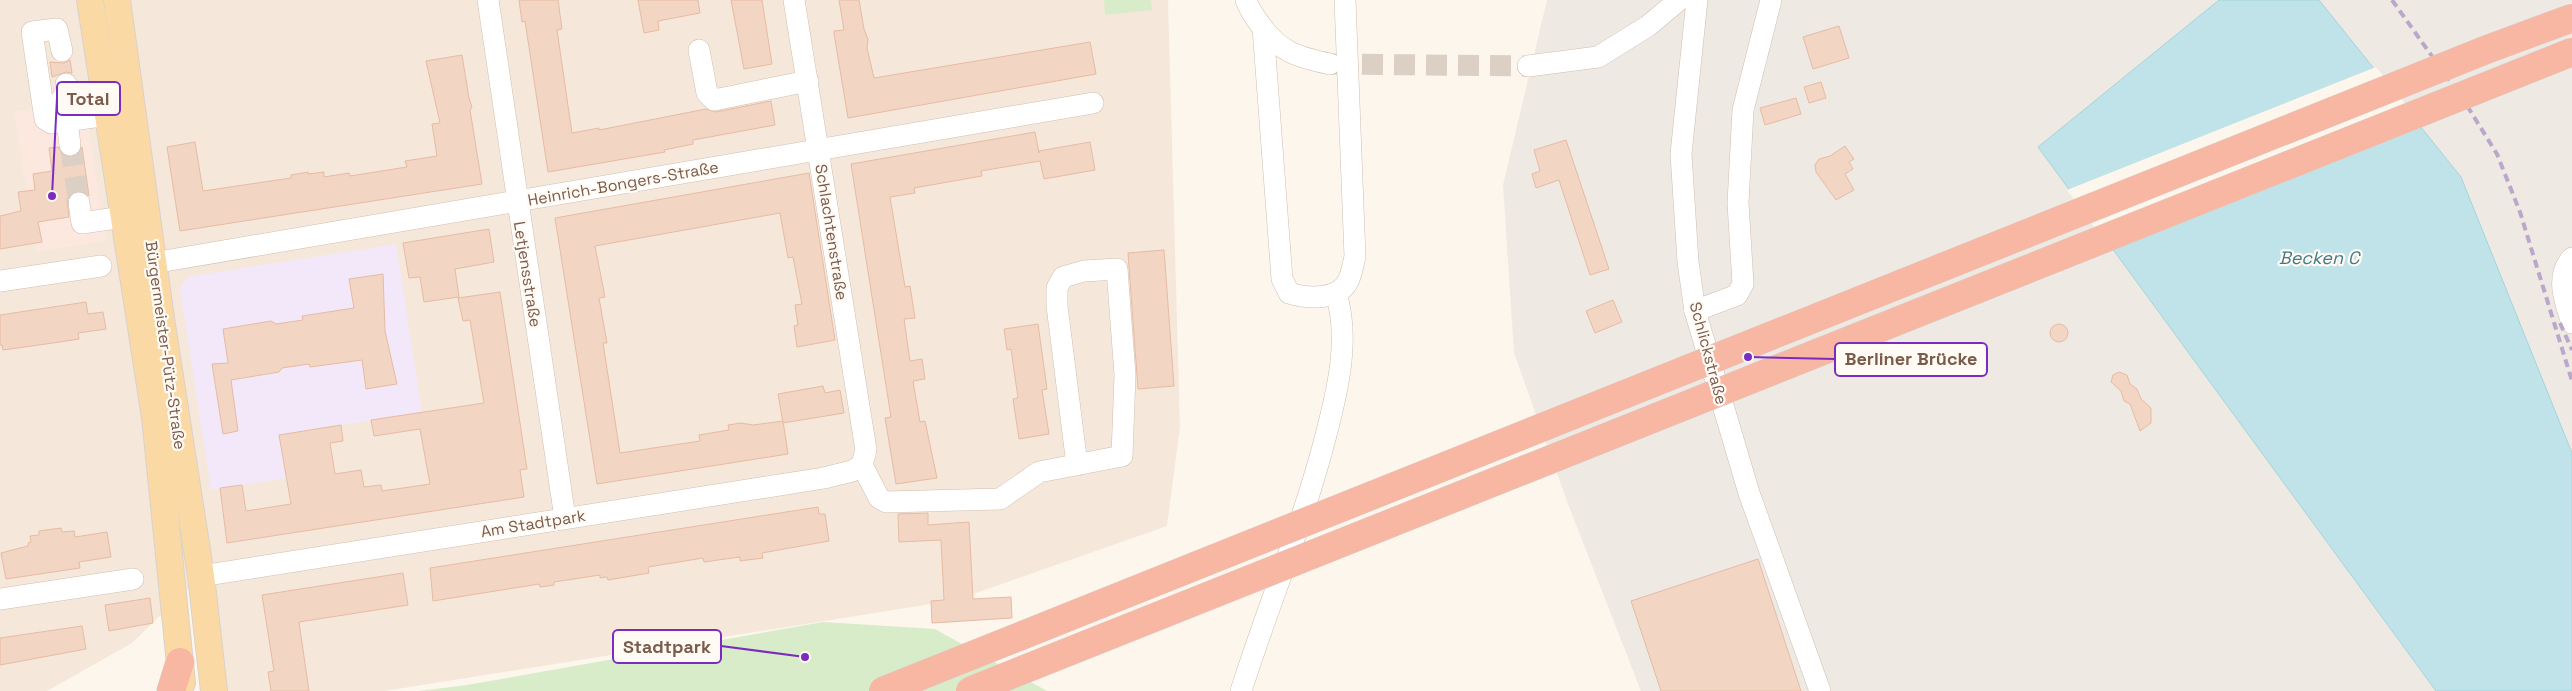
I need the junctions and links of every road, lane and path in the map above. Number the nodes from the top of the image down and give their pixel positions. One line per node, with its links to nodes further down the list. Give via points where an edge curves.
1 (90, 0): 20 (main road, Bürgermeister-Pütz-Straße)
2 (117, 0): 28 (main road, Bürgermeister-Pütz-Straße)
3 (488, 0): 24 (street, Letjensstraße)
4 (794, 0): 17 (street, Schlachtenstraße)
5 (1246, 0): 11 (street)
6 (1345, 0): 31 (street, via 1356,256 1349,281)
7 (1678, 0): 16 (street, via 1648,26 1598,57)
8 (1697, 0): 32 (street, Schlickstraße, via 1681,154 1688,262)
9 (1771, 0): 32 (street, via 1743,110 1738,203 1743,284 1737,295)
10 (2572, 18): 44 (highway, bridge)
11 (1263, 28): 15 (street, via 1277,46 1299,57); 31 (street, via 1282,279 1289,293 1300,297)
12 (699, 50): 17 (street, via 707,94 714,100)
13 (62, 52): 21 (street, via 57,29 32,32 45,119 51,123)
14 (2572, 52): 45 (highway, bridge)
15 (1330, 64)
16 (1528, 66)
17 (808, 81): 23 (street, Schlachtenstraße)
18 (66, 84): 21 (street, via 66,92 60,102)
19 (1093, 103): 23 (street, Heinrich-Bongers-Straße)
20 (108, 115): 21 (street); 26 (main road, Bürgermeister-Pütz-Straße)
21 (65, 121): 22 (street)
22 (70, 145)
23 (819, 150): 24 (street, Heinrich-Bongers-Straße); 34 (street, Schlachtenstraße, via 866,450)
24 (517, 201): 28 (street, Heinrich-Bongers-Straße); 36 (street, Letjensstraße)
25 (78, 202): 26 (street, via 82,223)
26 (123, 217): 40 (main road, Bürgermeister-Pütz-Straße, via 162,467)
27 (2572, 258): 33 (street, via 2566,264 2562,281)
28 (153, 263): 37 (main road, Bürgermeister-Pütz-Straße)
29 (101, 266): 30 (street)
30 (0, 281)
31 (1336, 293): 46 (street, via 1342,314 1339,383 1314,483)
32 (1695, 311): 47 (street, Schlickstraße, via 1749,493)
33 (2572, 323)
34 (862, 465): 35 (street, via 879,498 886,502 1000,499 1039,472); 36 (street, Am Stadtpark, via 824,478)
35 (1076, 465): 35 (street, via 1122,456 1125,375 1117,269 1084,271 1064,277 1058,288 1057,306)
36 (565, 518): 37 (street, Am Stadtpark)
37 (201, 576): 43 (main road, Bürgermeister-Pütz-Straße)
38 (133, 579): 39 (street)
39 (0, 600)
40 (180, 662): 41 (highway); 42 (main road, Bürgermeister-Pütz-Straße)
41 (171, 691)
42 (183, 691)
43 (214, 691)
44 (883, 691)
45 (970, 691)
46 (1241, 691)
47 (1820, 691)

